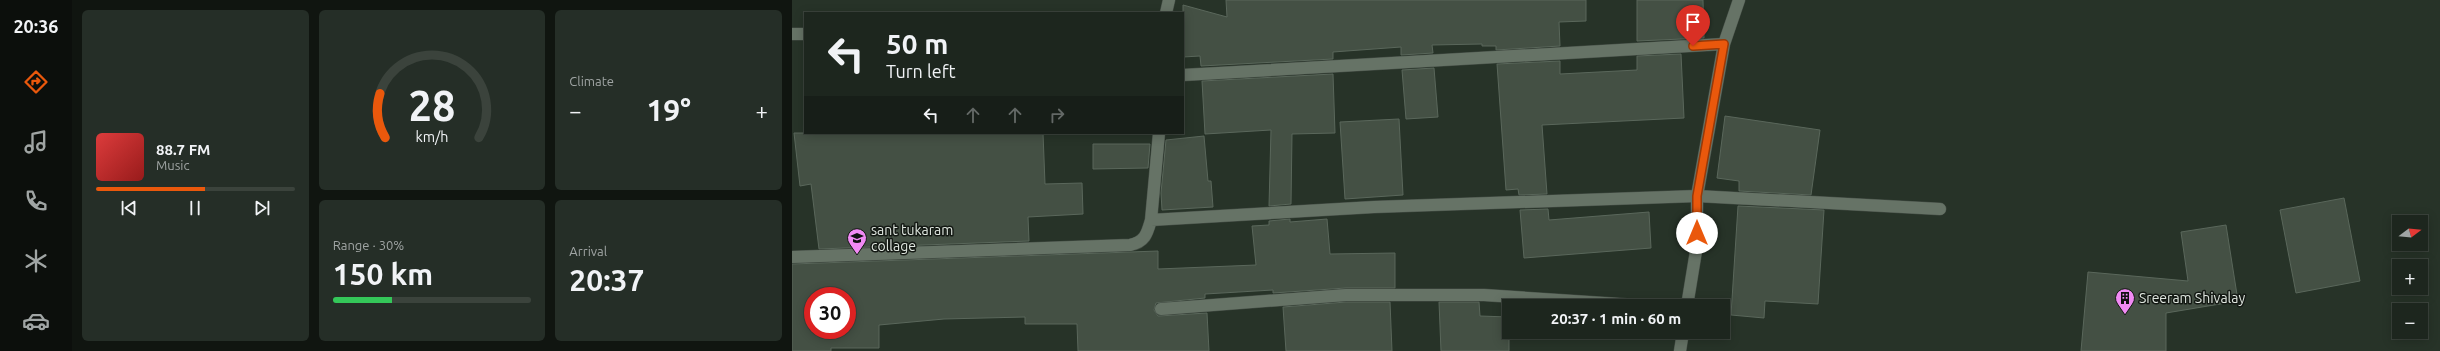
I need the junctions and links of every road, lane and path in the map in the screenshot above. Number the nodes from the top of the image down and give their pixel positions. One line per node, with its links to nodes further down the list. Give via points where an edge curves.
1 (1169, 0): 3 (street)
2 (1739, 0): 6 (street)
3 (1166, 12)
4 (792, 34): 5 (street)
5 (804, 34)
6 (1724, 44): 7 (street); 9 (street)
7 (1184, 75)
8 (1159, 134): 11 (street)
9 (1697, 196): 10 (street); 11 (street, via 1374,207); 14 (street, via 1697,245)
10 (1940, 209)
11 (1151, 220): 12 (street, via 1146,237 1130,246)
12 (792, 257)
13 (1544, 299): 15 (street, via 1484,295 1346,295)
14 (1688, 299)
15 (1161, 310)
16 (1682, 339): 17 (street)
17 (1680, 351)

